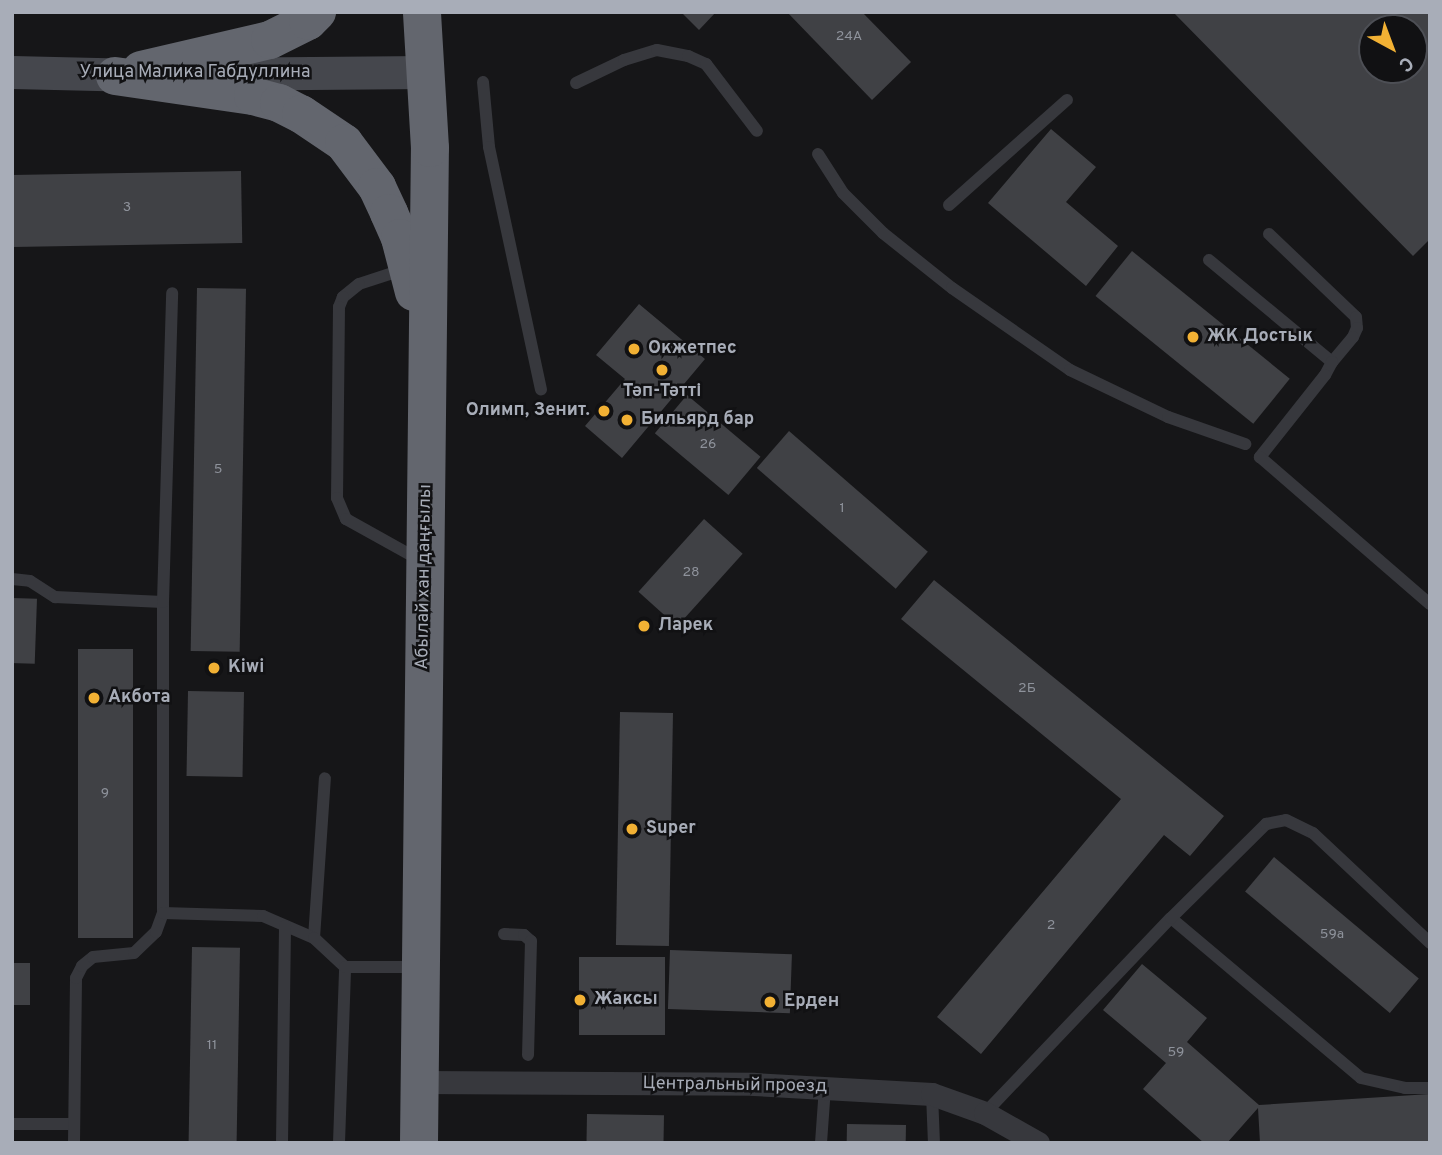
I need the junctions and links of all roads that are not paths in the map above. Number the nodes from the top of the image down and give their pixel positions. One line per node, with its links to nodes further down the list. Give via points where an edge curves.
1 (317, 12): 5 (highway, via 308,21 246,48)
2 (422, 12): 4 (highway, Абылай хан даңғылы)
3 (12, 72): 5 (street, Улица Малика Габдуллина)
4 (425, 72): 5 (street, Улица Малика Габдуллина); 14 (highway, Абылай хан даңғылы, via 429,148)
5 (115, 76): 14 (highway, via 253,96 301,114 344,143 362,164)
6 (483, 82): 17 (lane, via 489,147)
7 (576, 83): 9 (lane, via 657,50 688,56 706,64)
8 (1067, 100): 11 (lane)
9 (757, 131)
10 (818, 155): 18 (lane, via 843,193 883,233 952,288 1070,370 1168,417)
11 (948, 205)
12 (1269, 234): 16 (lane, via 1356,317 1353,337)
13 (1209, 260): 16 (lane)
14 (419, 264): 19 (highway, Абылай хан даңғылы, via 427,370); 19 (lane, via 359,284 343,297 339,307 337,498 346,519)
15 (172, 293): 21 (lane)
16 (1332, 362): 22 (lane, via 1260,457)
17 (541, 389)
18 (1244, 444)
19 (425, 563): 31 (highway, Абылай хан даңғылы)
20 (12, 579): 21 (lane, via 30,581 55,597)
21 (163, 602): 24 (lane)
22 (1430, 604)
23 (325, 778): 28 (lane)
24 (163, 914): 26 (lane, via 263,916); 39 (lane, via 156,932 134,953 93,957 82,965 76,978)
25 (1171, 918): 29 (lane, via 1266,824 1286,820 1313,833); 35 (lane, via 1361,1078 1405,1088); 37 (lane)
26 (285, 926): 28 (lane); 41 (lane)
27 (504, 934): 32 (lane, via 531,940)
28 (314, 938): 30 (lane)
29 (1430, 943)
30 (345, 967): 31 (lane); 42 (lane)
31 (421, 967): 33 (highway, Абылай хан даңғылы)
32 (528, 1055)
33 (420, 1082): 34 (street, Центральный проезд); 43 (highway, Абылай хан даңғылы)
34 (825, 1087): 36 (street, Центральный проезд); 44 (lane)
35 (1430, 1088)
36 (932, 1094): 37 (street, Центральный проезд); 45 (lane)
37 (985, 1113): 46 (street, Центральный проезд)
38 (12, 1124): 39 (lane)
39 (75, 1124): 40 (lane)
40 (74, 1143)
41 (282, 1143)
42 (339, 1143)
43 (419, 1143)
44 (821, 1143)
45 (934, 1143)
46 (1038, 1143)

